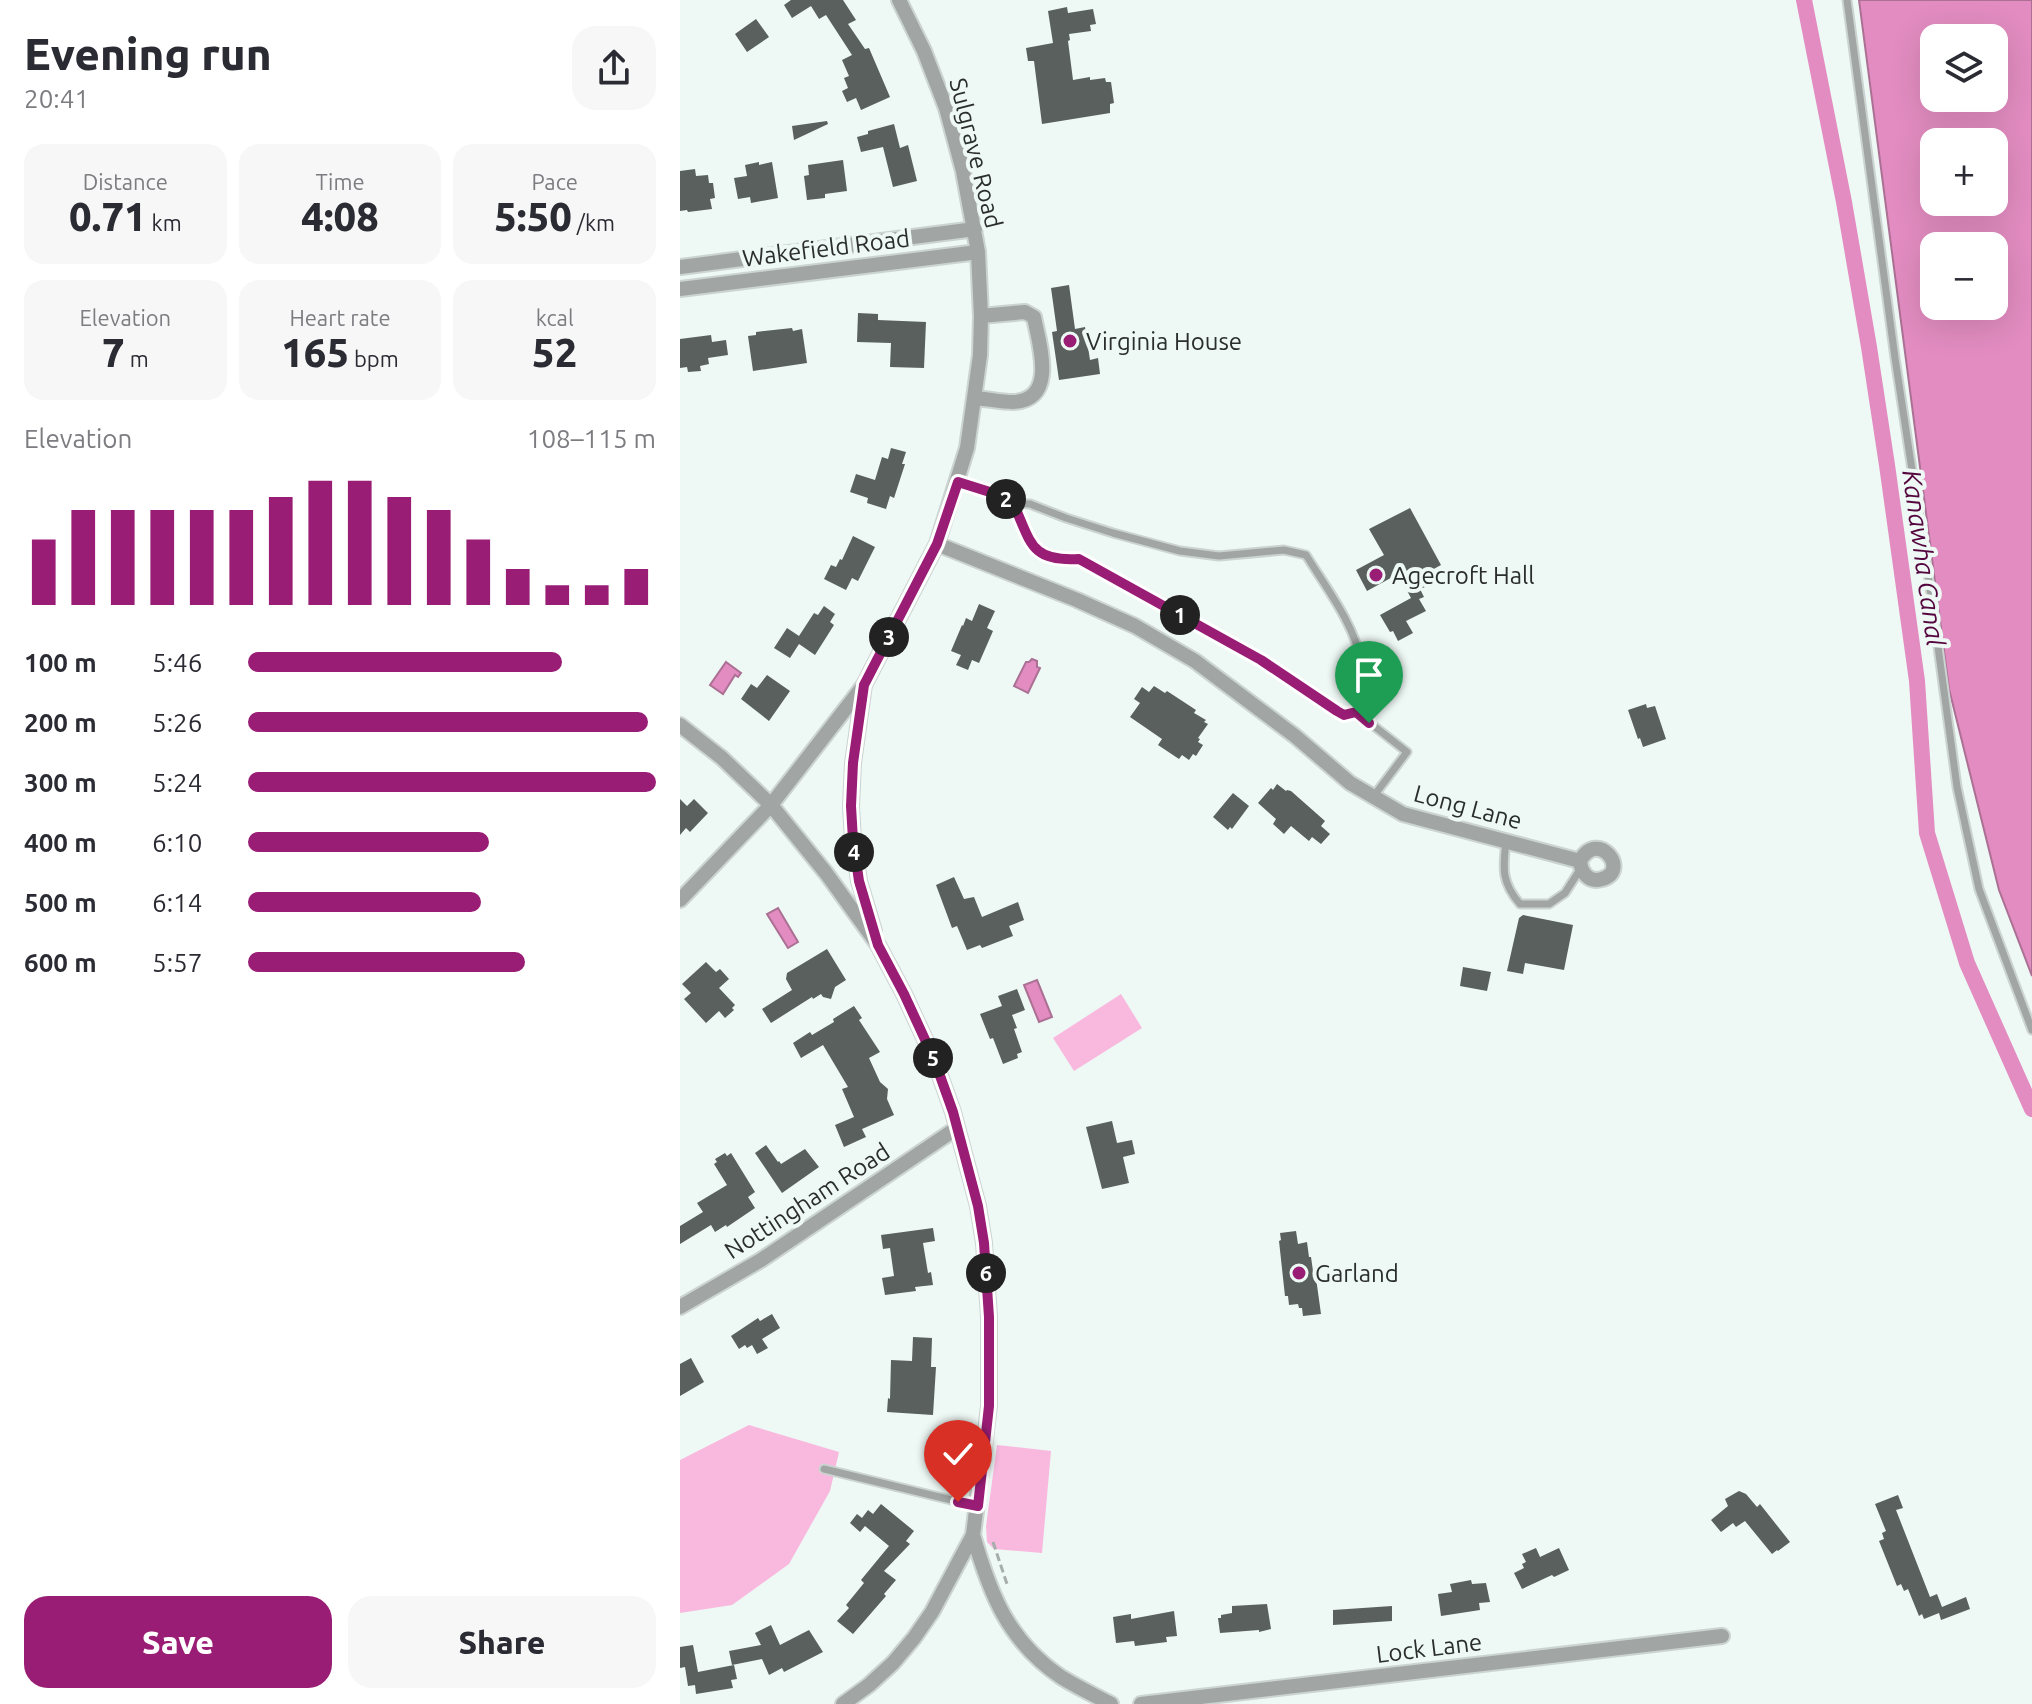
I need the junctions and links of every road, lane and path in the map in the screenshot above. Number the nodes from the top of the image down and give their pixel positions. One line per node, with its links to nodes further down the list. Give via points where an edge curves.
1 (899, 0): 3 (street, Sulgrave Road, via 946,108)
2 (1847, 0): 21 (lane, via 1957,787 1979,889)
3 (975, 229): 4 (street, Sulgrave Road); 5 (street, Wakefield Road)
4 (978, 252): 6 (street, Wakefield Road); 7 (street, Sulgrave Road)
5 (680, 267)
6 (680, 289)
7 (981, 316): 8 (street, Sulgrave Road); 8 (street, via 1025,312 1034,317 1043,368 1041,384 1022,400)
8 (975, 398): 9 (street, Sulgrave Road)
9 (958, 482): 10 (lane); 11 (street, Sulgrave Road)
10 (1013, 503): 13 (lane, via 1032,547 1044,556 1079,559 1261,660 1344,715); 13 (lane, via 1180,551 1219,556 1284,550 1306,555 1348,626 1361,662)
11 (937, 544): 12 (street, Sulgrave Road); 15 (street, Long Lane, via 1135,626 1195,661)
12 (864, 685): 16 (street, Sulgrave Road); 20 (street, Sulgrave Road, via 851,806 859,881)
13 (1356, 712): 15 (lane, via 1407,752)
14 (680, 725): 16 (street)
15 (1373, 797): 17 (street, Long Lane, via 1403,814)
16 (771, 805): 19 (street); 20 (street, Sulgrave Road)
17 (1506, 841): 18 (street, Long Lane); 18 (lane, via 1503,870 1520,904 1549,904 1565,893)
18 (1580, 865)
19 (680, 900)
20 (878, 945): 22 (street, Sulgrave Road, via 934,1059)
21 (2032, 1030)
22 (957, 1128): 23 (street, Nottingham Road, via 761,1260); 25 (street, Sulgrave Road, via 980,1218 989,1317 989,1406)
23 (680, 1307)
24 (824, 1469): 25 (lane)
25 (978, 1506): 26 (street, Sulgrave Road)
26 (973, 1535): 30 (street, Sulgrave Road, via 914,1638 893,1663); 31 (street, via 998,1608 1012,1629 1061,1676)
27 (993, 1542): 28 (path)
28 (1007, 1584)
29 (1722, 1636): 32 (street, Lock Lane)
30 (843, 1704)
31 (1111, 1704)
32 (1141, 1704)

